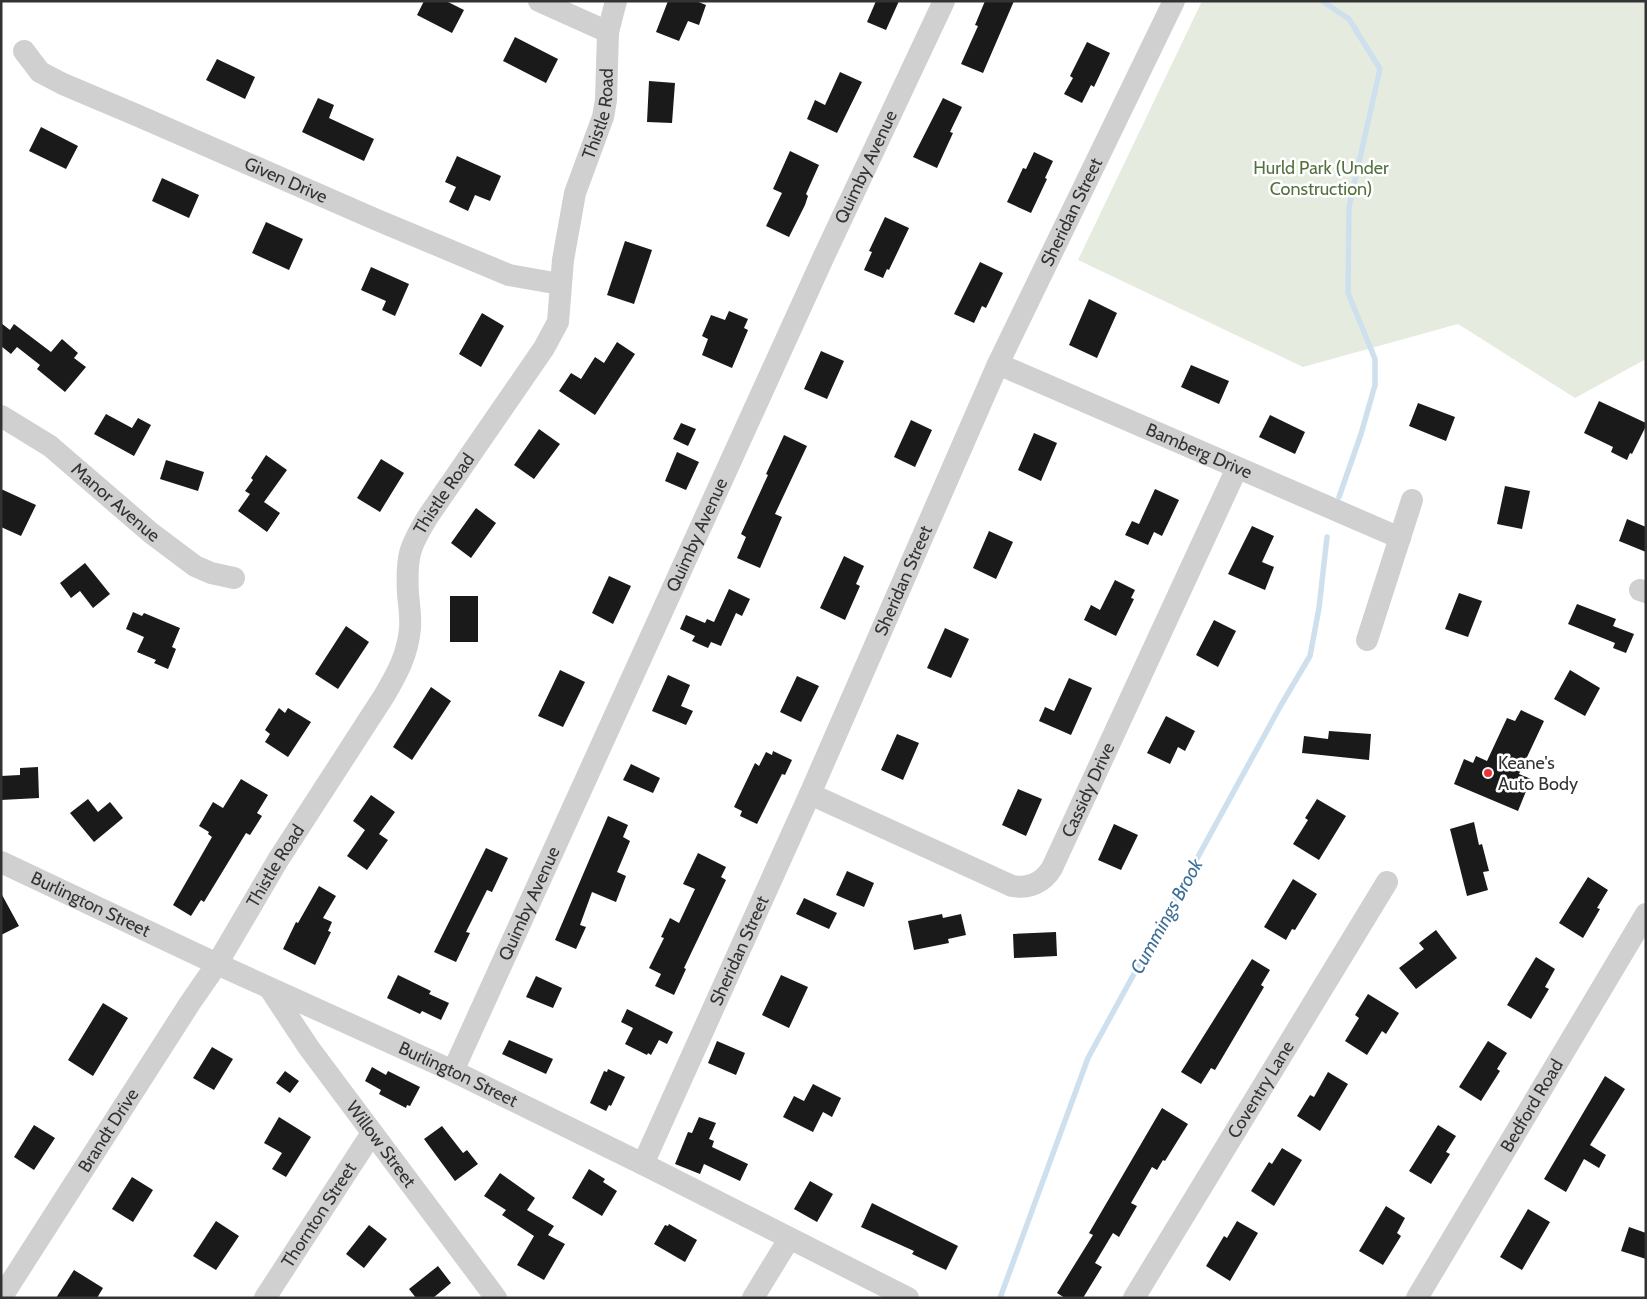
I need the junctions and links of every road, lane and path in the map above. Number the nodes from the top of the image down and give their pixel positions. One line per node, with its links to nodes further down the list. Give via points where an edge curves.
1 (538, 1): 5 (street)
2 (616, 1): 5 (street, Thistle Road)
3 (944, 1): 21 (street, Quimby Avenue, via 824,256)
4 (1174, 1): 8 (street, Sheridan Street)
5 (608, 32): 7 (street, Thistle Road, via 603,117 575,193)
6 (24, 52): 7 (street, Given Drive, via 40,72 63,84 377,220 509,275)
7 (560, 284): 19 (street, Thistle Road, via 560,312 552,335 429,515 411,548 407,567 410,626 399,669 275,864)
8 (998, 364): 10 (street, Bamberg Drive); 15 (street, Sheridan Street)
9 (1, 416): 13 (street, Manor Avenue, via 50,446 151,533 195,566)
10 (1237, 468): 12 (street, Bamberg Drive); 15 (street, Cassidy Drive, via 1052,868 1040,881 1030,886 1012,886)
11 (1412, 500): 12 (street)
12 (1400, 538): 14 (street)
13 (234, 578)
14 (1367, 640)
15 (810, 794): 23 (street, Sheridan Street)
16 (1, 862): 19 (street, Burlington Street)
17 (1387, 882): 30 (street, Coventry Lane)
18 (1646, 914): 31 (street, Bedford Road)
19 (217, 964): 20 (street, Burlington Street); 25 (street, Brandt Drive)
20 (270, 989): 21 (street, Burlington Street); 22 (street, Willow Street)
21 (453, 1071): 23 (street, Burlington Street)
22 (372, 1133): 26 (street, Thornton Street); 27 (street, Willow Street)
23 (642, 1164): 24 (street, Burlington Street)
24 (789, 1238): 28 (street); 29 (street, Burlington Street)
25 (2, 1298)
26 (265, 1298)
27 (496, 1298)
28 (753, 1298)
29 (908, 1298)
30 (1134, 1298)
31 (1417, 1298)

